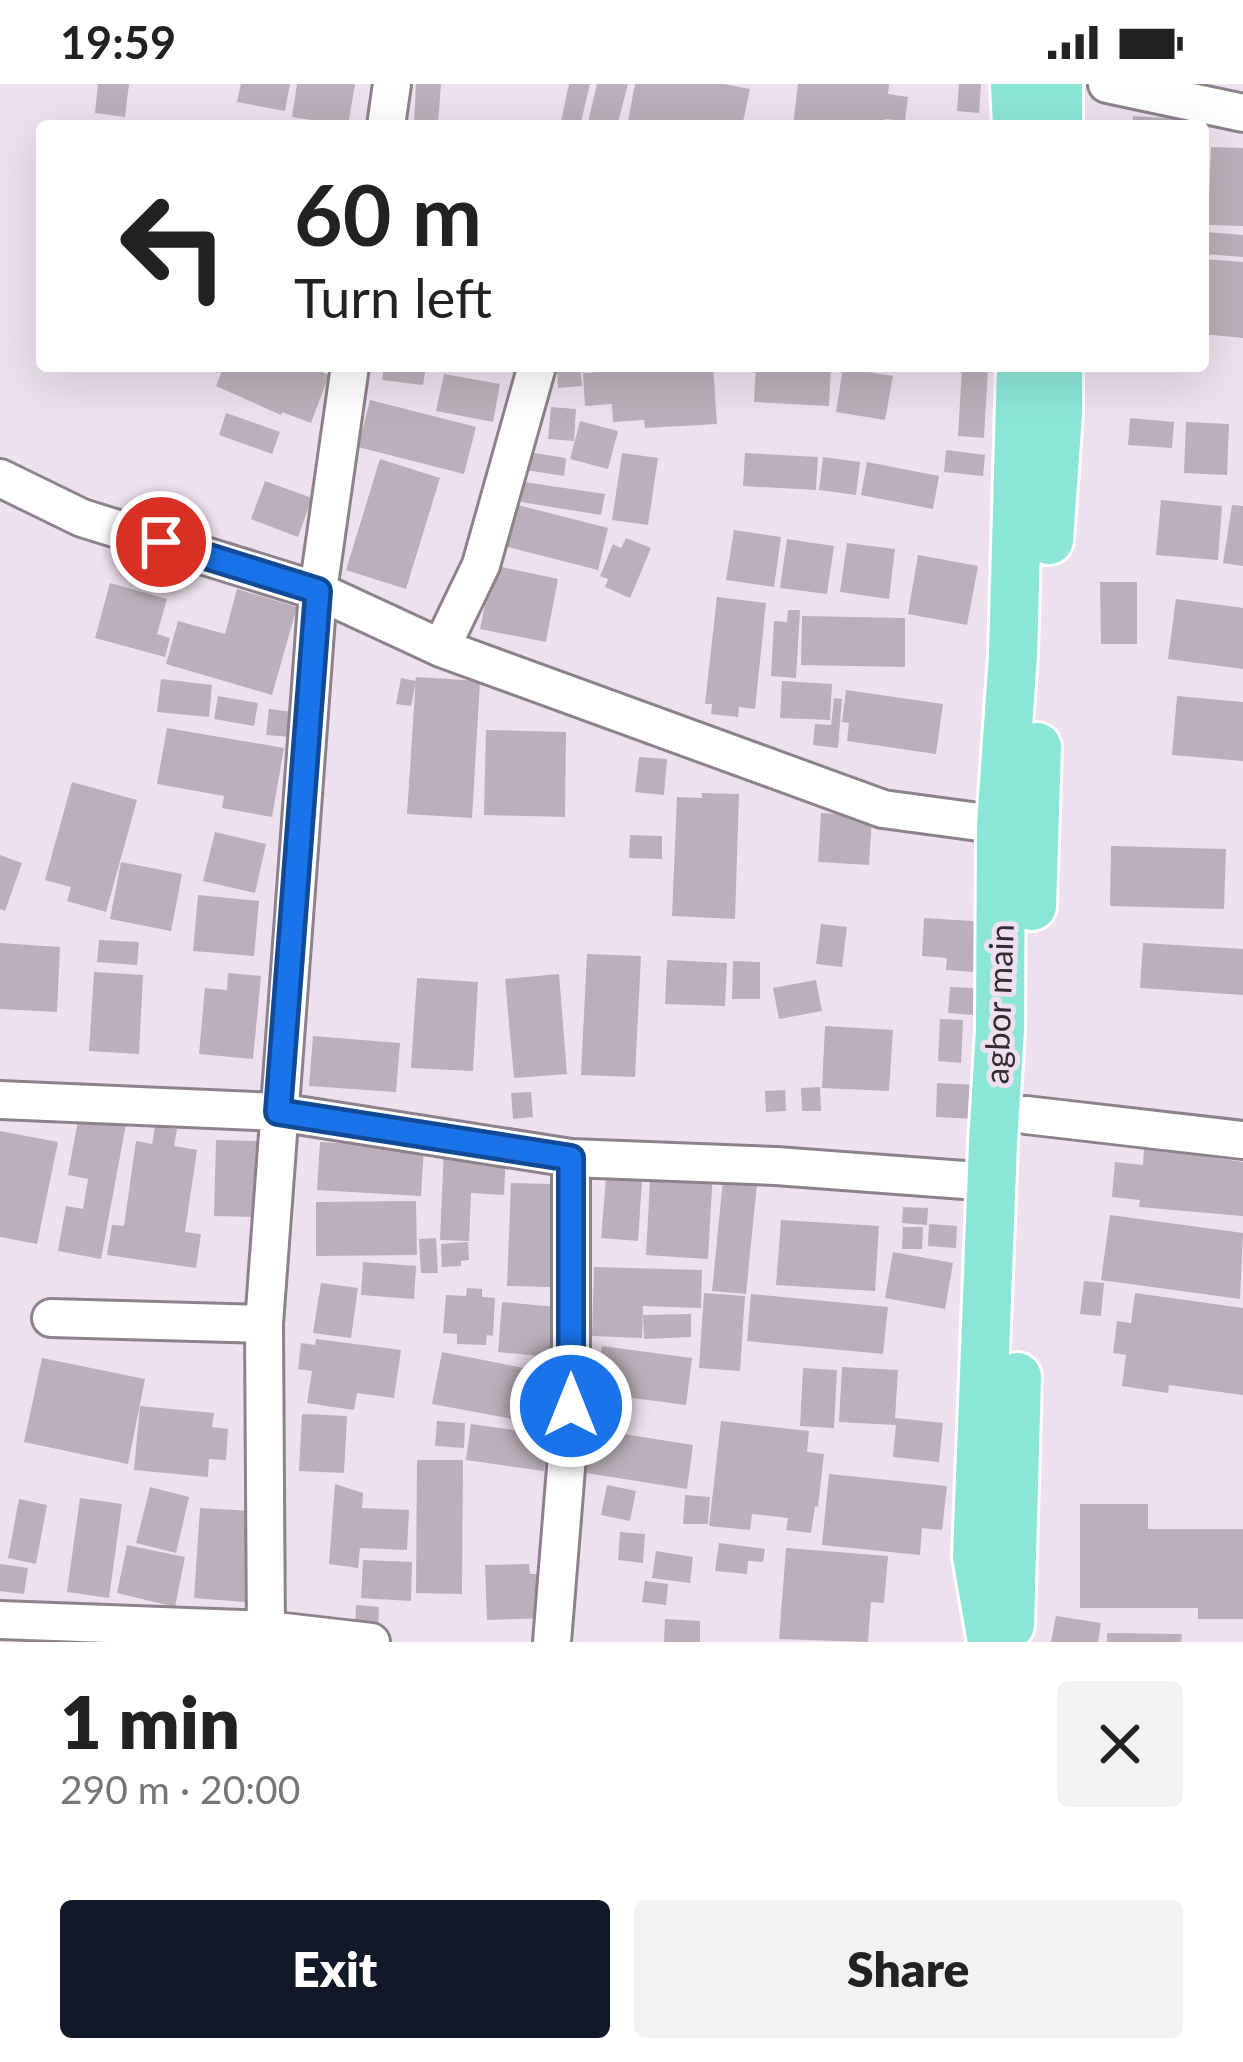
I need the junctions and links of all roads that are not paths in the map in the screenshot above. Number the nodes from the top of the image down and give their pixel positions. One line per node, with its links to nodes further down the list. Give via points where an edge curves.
1 (392, 84): 6 (street)
2 (1015, 84): 7 (main road)
3 (1058, 84): 8 (main road)
4 (1107, 84): 5 (street)
5 (1243, 113)
6 (387, 120)
7 (1018, 120)
8 (1058, 120)
9 (349, 372): 14 (street)
10 (535, 372): 15 (street, via 481,566)
11 (1021, 372): 16 (main road, agbor main)
12 (1058, 372): 19 (main road, agbor main)
13 (0, 478): 14 (street, via 82,518)
14 (318, 591): 15 (street); 18 (street)
15 (441, 647): 16 (street, via 884,809)
16 (1001, 825): 22 (main road, agbor main)
17 (0, 1100): 18 (street)
18 (278, 1112): 21 (street); 24 (street)
19 (1026, 1115): 20 (street); 30 (main road, agbor main)
20 (1243, 1140)
21 (571, 1158): 22 (street); 28 (street, via 571,1406)
22 (992, 1182): 29 (main road, agbor main, via 977,1556)
23 (51, 1318): 24 (street)
24 (264, 1324): 26 (street)
25 (0, 1619): 26 (street)
26 (267, 1636): 27 (street)
27 (371, 1642)
28 (552, 1642)
29 (992, 1642)
30 (1009, 1642)

